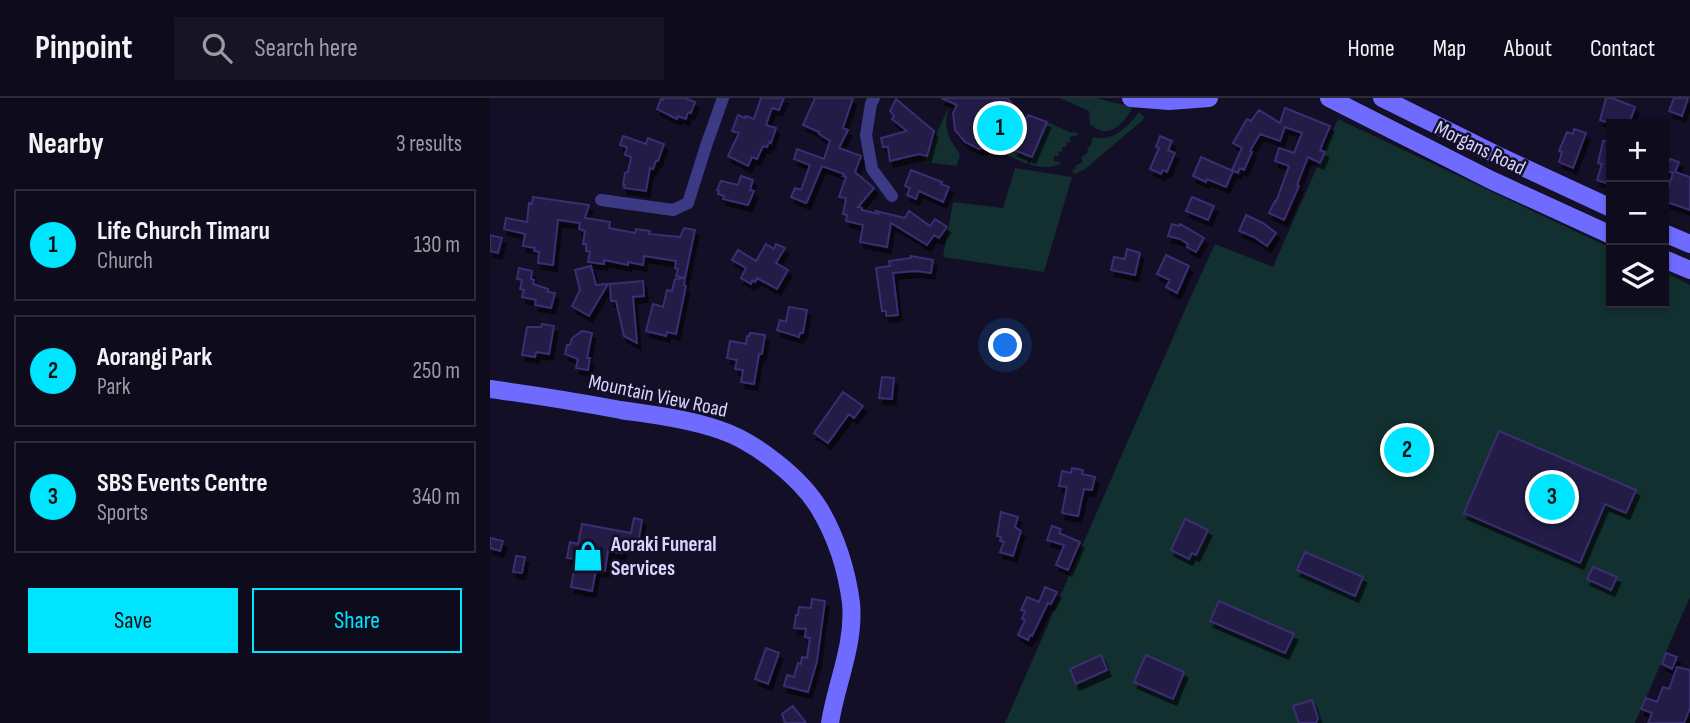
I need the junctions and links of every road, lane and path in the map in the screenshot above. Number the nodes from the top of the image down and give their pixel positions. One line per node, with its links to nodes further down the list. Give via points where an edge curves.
1 (723, 98): 8 (street, via 688,203 673,210)
2 (874, 98): 7 (street, via 866,135 872,169)
3 (1131, 98): 4 (street)
4 (1209, 98)
5 (1329, 98): 10 (street, Morgans Road)
6 (1382, 98): 9 (street, Morgans Road)
7 (892, 196)
8 (601, 200)
9 (1606, 206)
10 (1606, 233)
11 (1669, 235): 12 (street)
12 (1690, 244)
13 (1669, 261): 14 (street)
14 (1690, 270)
15 (490, 388): 16 (street, Mountain View Road, via 720,430 746,441 795,480 818,506 836,541 851,604 850,637)
16 (830, 723)

